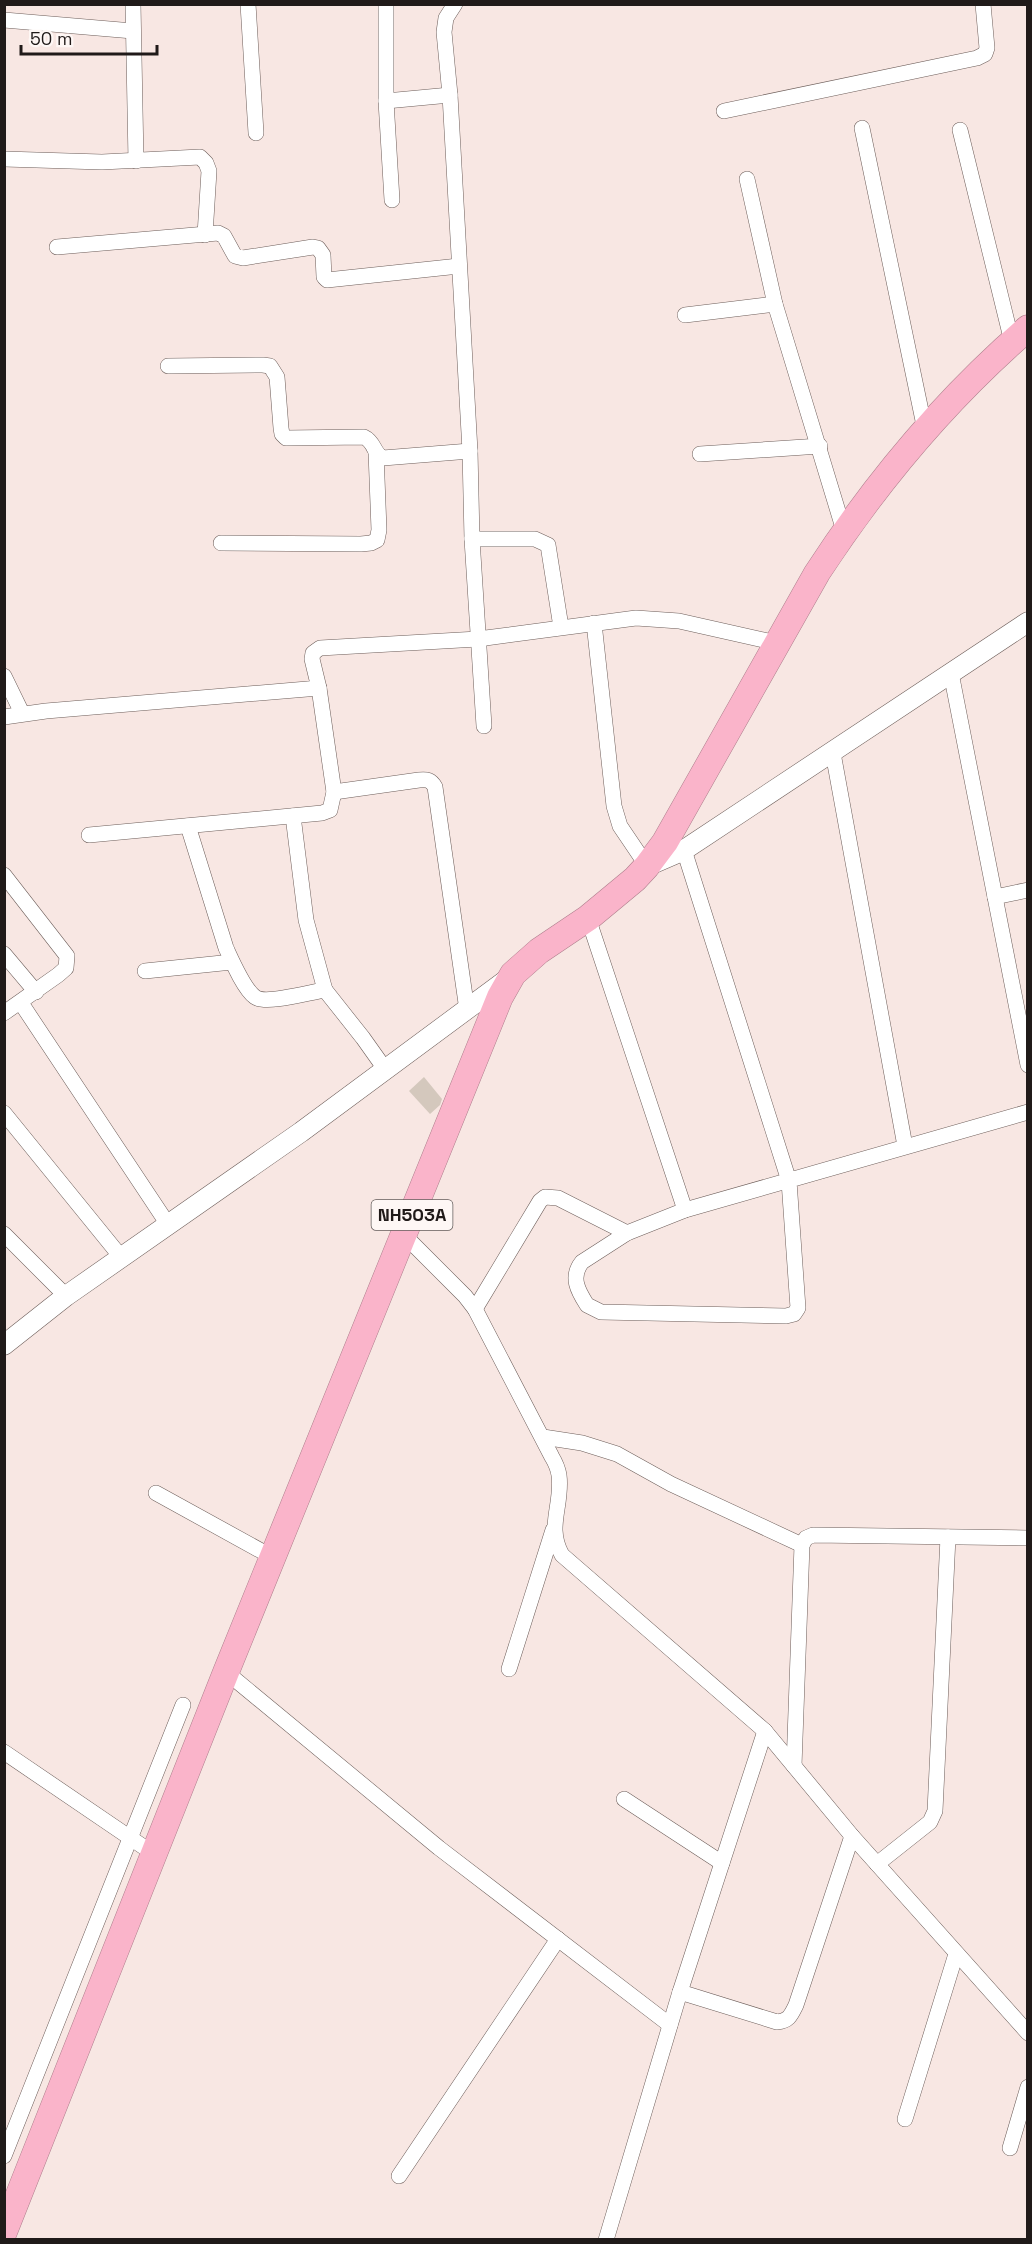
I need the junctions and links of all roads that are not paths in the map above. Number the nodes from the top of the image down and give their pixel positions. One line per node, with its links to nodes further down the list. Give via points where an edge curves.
1 (133, 4): 7 (street)
2 (248, 4): 13 (street)
3 (386, 4): 9 (street)
4 (455, 4): 8 (street, via 446,18 444,32)
5 (983, 4): 10 (street, via 987,48 977,58)
6 (4, 20): 7 (street)
7 (133, 31): 15 (street)
8 (450, 95): 9 (street); 20 (street)
9 (386, 100): 17 (street)
10 (724, 111)
11 (862, 128): 25 (street)
12 (960, 130): 23 (street)
13 (256, 133)
14 (4, 159): 15 (street)
15 (136, 161): 18 (street, via 190,156 200,157 206,163 209,171)
16 (747, 179): 21 (street)
17 (392, 200)
18 (205, 235): 19 (street); 20 (street, via 224,236 235,256 243,258 318,248 322,251 327,280)
19 (57, 247)
20 (459, 266): 28 (street)
21 (775, 304): 22 (street); 26 (street)
22 (685, 315)
23 (1020, 335): 25 (highway, NH503A)
24 (168, 366): 27 (street, via 270,366 277,377 281,428 286,438 364,437 374,444)
25 (925, 430): 30 (highway, NH503A)
26 (820, 446): 29 (street); 30 (street)
27 (376, 452): 28 (street, via 390,459); 32 (street, via 377,540 361,544)
28 (470, 452): 31 (street)
29 (700, 454)
30 (844, 531): 37 (highway, NH503A)
31 (472, 539): 35 (street, via 535,539 548,545); 36 (street)
32 (221, 543)
33 (1028, 622): 38 (street)
34 (594, 623): 35 (street); 37 (street, via 655,618); 50 (street, via 614,806 620,826)
35 (561, 627): 36 (street)
36 (478, 639): 40 (street, via 320,648 312,659); 43 (street)
37 (777, 643): 50 (highway, NH503A)
38 (951, 673): 44 (street); 53 (street)
39 (4, 676): 41 (street)
40 (319, 688): 41 (street); 45 (street)
41 (22, 713): 42 (street)
42 (4, 717)
43 (484, 726)
44 (833, 753): 49 (street); 69 (street)
45 (334, 792): 46 (street, via 330,810); 62 (street, via 426,779 432,782)
46 (293, 816): 47 (street); 59 (street, via 306,920)
47 (188, 826): 48 (street); 56 (street)
48 (88, 835)
49 (684, 850): 50 (street); 70 (street)
50 (647, 867): 54 (highway, NH503A)
51 (4, 874): 60 (street, via 67,956 66,968)
52 (1028, 890): 53 (street)
53 (995, 897): 64 (street)
54 (588, 918): 58 (highway, NH503A); 71 (street)
55 (4, 954): 60 (street)
56 (232, 962): 57 (street); 59 (street, via 251,992 261,1000)
57 (145, 972)
58 (513, 974): 62 (street); 75 (highway, NH503A, via 492,1016)
59 (324, 990): 66 (street)
60 (36, 992): 61 (street)
61 (21, 1003): 63 (street); 72 (street)
62 (467, 1010): 66 (street)
63 (4, 1013)
64 (1025, 1036): 65 (street)
65 (1028, 1065)
66 (385, 1069): 72 (street)
67 (4, 1113): 76 (street)
68 (1028, 1113): 69 (street)
69 (905, 1146): 70 (street)
70 (789, 1181): 71 (street); 73 (street, via 798,1299 794,1314 594,1310 575,1282 577,1268)
71 (685, 1210): 73 (street)
72 (169, 1226): 76 (street)
73 (627, 1233): 78 (street, via 558,1198 544,1197)
74 (4, 1234): 77 (street)
75 (404, 1235): 78 (street); 86 (highway, NH503A)
76 (121, 1257): 77 (street)
77 (66, 1296): 79 (street)
78 (475, 1309): 80 (street)
79 (4, 1345)
80 (543, 1437): 82 (street, via 559,1473); 85 (street, via 617,1454 671,1484)
81 (156, 1493): 86 (street)
82 (554, 1527): 87 (street); 90 (street, via 562,1555)
83 (948, 1538): 84 (street); 85 (street, via 813,1535); 98 (street, via 935,1811 930,1822)
84 (1028, 1538)
85 (802, 1545): 92 (street)
86 (274, 1558): 88 (highway, NH503A)
87 (509, 1669)
88 (226, 1672): 96 (highway, NH503A); 99 (street, via 439,1848)
89 (183, 1705): 95 (street)
90 (765, 1731): 92 (street); 97 (street)
91 (4, 1752): 95 (street)
92 (794, 1766): 94 (street)
93 (624, 1799): 97 (street)
94 (852, 1836): 98 (street); 101 (street, via 789,2018 777,2022)
95 (129, 1837): 96 (street); 106 (street)
96 (154, 1854): 107 (highway, NH503A)
97 (722, 1863): 101 (street)
98 (877, 1864): 100 (street)
99 (558, 1939): 102 (street); 110 (street)
100 (956, 1954): 103 (street); 105 (street)
101 (680, 1992): 102 (street)
102 (670, 2025): 112 (street)
103 (1028, 2033)
104 (1028, 2087): 108 (street)
105 (905, 2118)
106 (8, 2135): 107 (street); 109 (street)
107 (39, 2144): 111 (highway, NH503A)
108 (1010, 2148)
109 (4, 2156)
110 (399, 2176)
111 (4, 2232)
112 (606, 2240)

